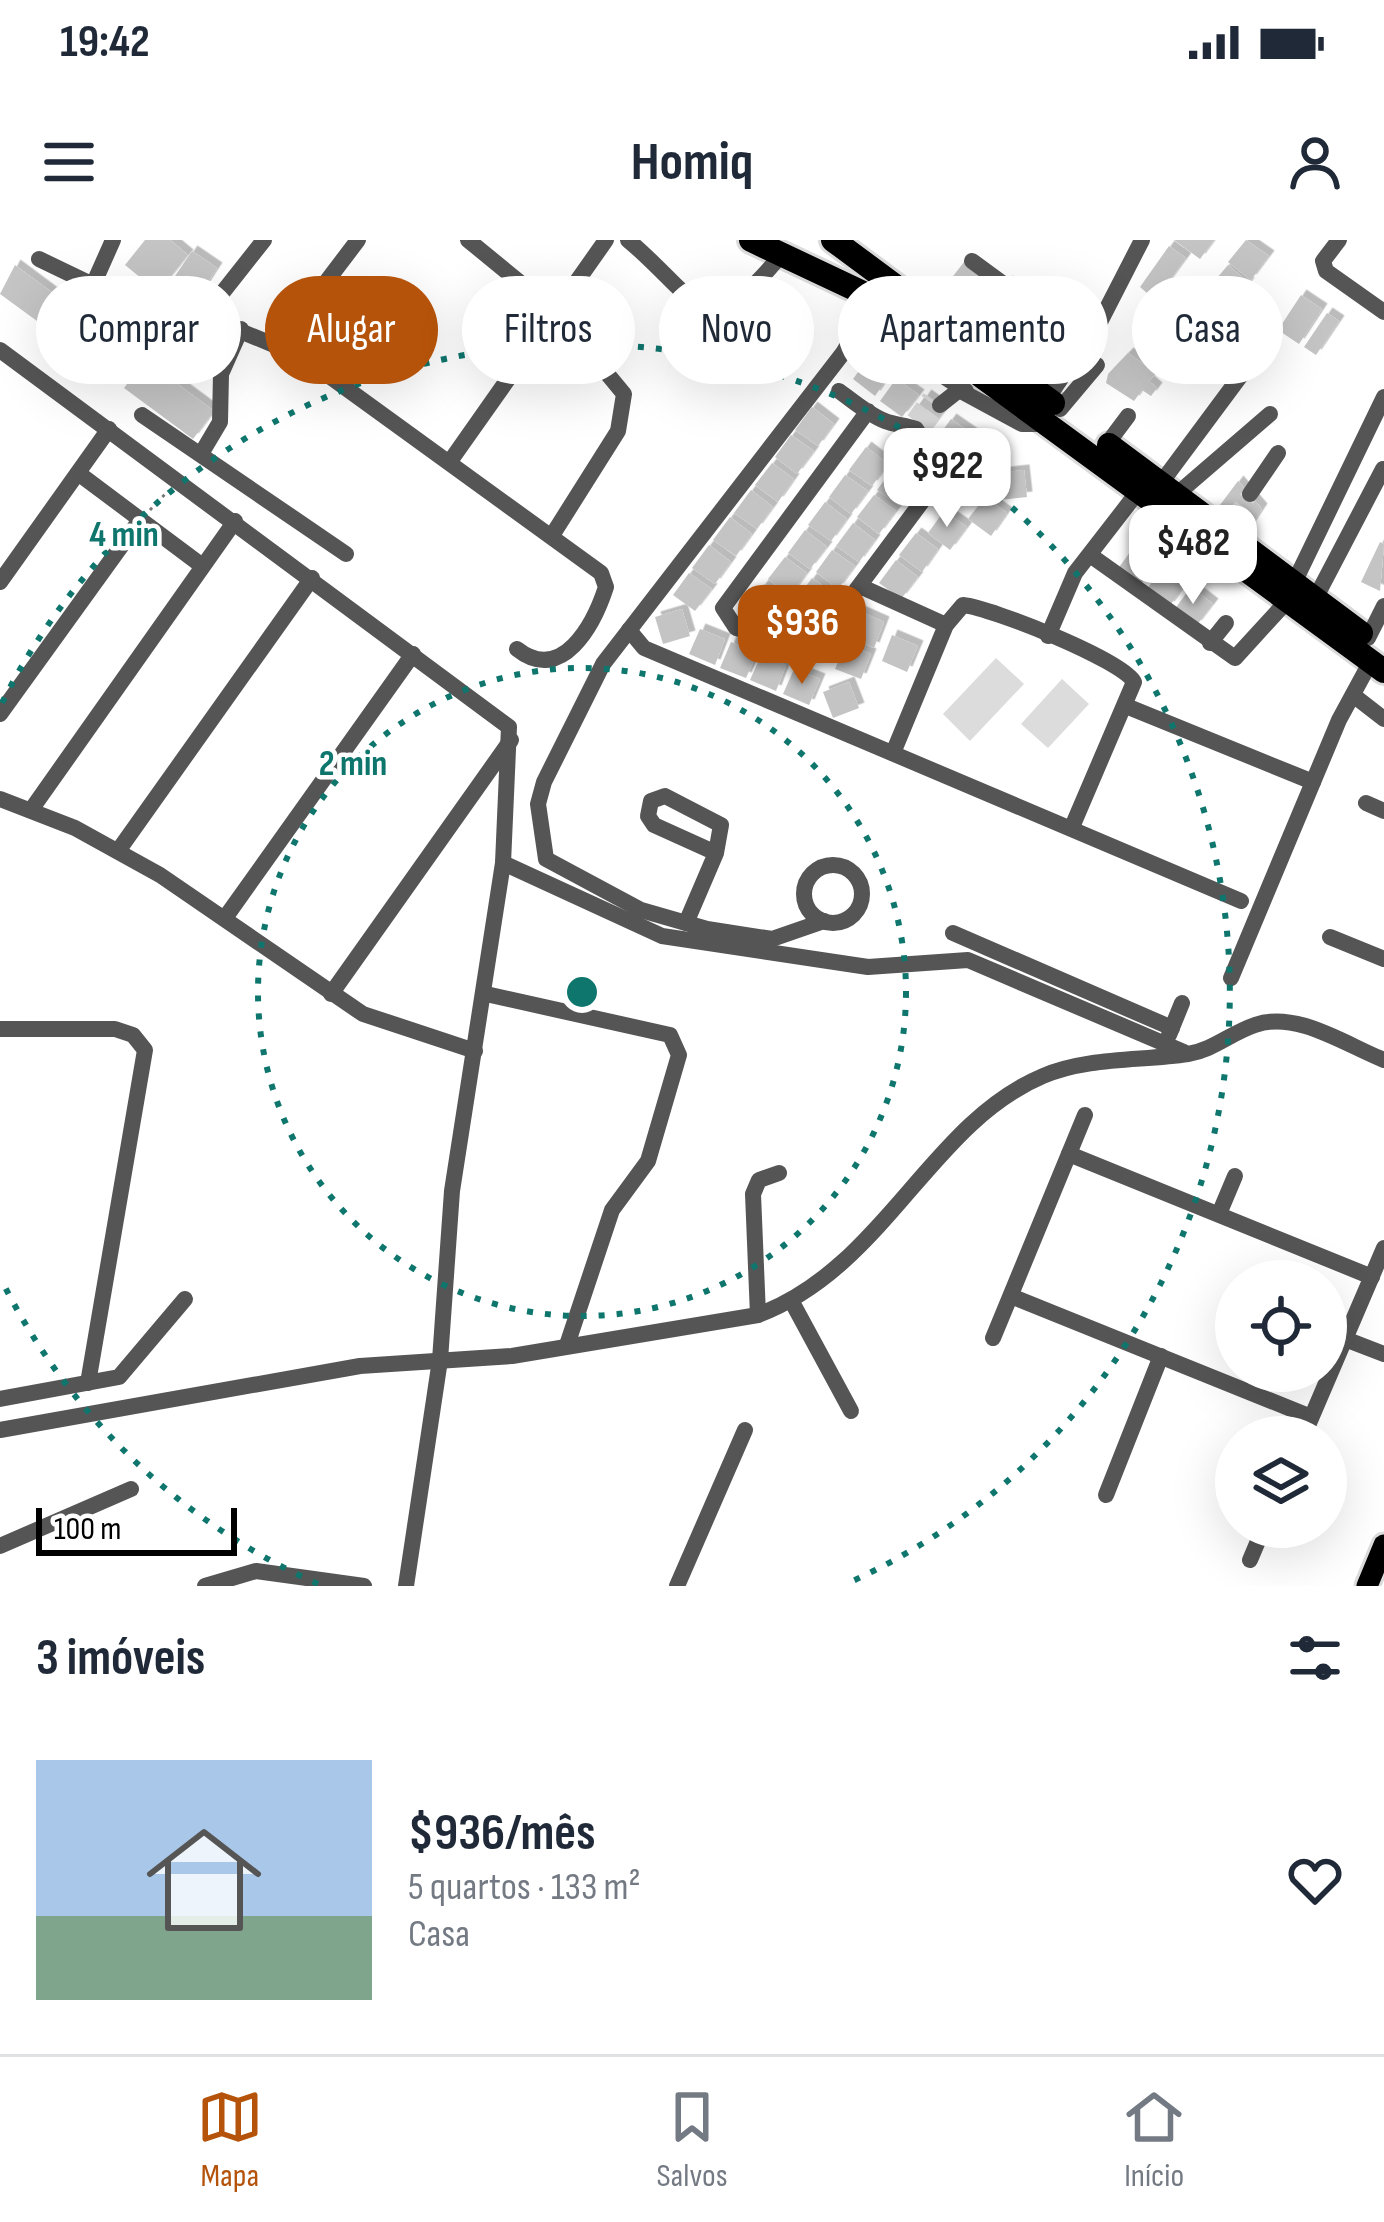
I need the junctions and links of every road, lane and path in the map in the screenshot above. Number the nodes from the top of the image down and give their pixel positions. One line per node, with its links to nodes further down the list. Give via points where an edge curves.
1 (113, 240): 15 (street)
2 (264, 240): 16 (street)
3 (358, 240): 17 (street)
4 (468, 240): 18 (street)
5 (606, 240): 19 (street)
6 (628, 240): 11 (street, via 709,310 741,301)
7 (752, 240): 11 (highway)
8 (833, 240): 20 (highway)
9 (1142, 240): 43 (street)
10 (1339, 240): 23 (street, via 1323,261 1326,271)
11 (782, 254): 22 (highway)
12 (39, 259): 14 (street)
13 (972, 261): 21 (street)
14 (74, 276)
15 (97, 276)
16 (236, 276)
17 (331, 276)
18 (512, 276)
19 (581, 276)
20 (883, 276)
21 (992, 276)
22 (838, 282)
23 (1384, 312)
24 (241, 329): 25 (street)
25 (265, 338)
26 (0, 350): 47 (street)
27 (838, 355): 71 (street)
28 (221, 384): 50 (street, via 220,422)
29 (338, 384): 51 (street)
30 (505, 384): 51 (street)
31 (617, 384): 59 (street, via 625,413)
32 (938, 384): 40 (street, via 935,401)
33 (955, 384): 40 (street)
34 (1013, 384): 43 (highway)
35 (1024, 384): 43 (highway)
36 (1081, 384): 43 (street)
37 (1235, 384): 55 (street)
38 (1089, 388): 43 (street)
39 (839, 391): 42 (street)
40 (966, 392): 43 (street, via 1022,424)
41 (1384, 398): 66 (street)
42 (868, 411): 65 (street, via 917,426 944,472); 65 (street, via 723,608 736,628 810,652)
43 (1058, 412): 48 (highway); 55 (highway)
44 (1270, 414): 55 (street)
45 (142, 415): 50 (street)
46 (1128, 416): 48 (street)
47 (109, 429): 53 (street); 54 (street)
48 (1107, 444): 55 (highway)
49 (1278, 453): 56 (street)
50 (201, 454): 60 (street)
51 (451, 460): 59 (street)
52 (1383, 470): 67 (street)
53 (78, 473): 57 (street); 64 (street)
54 (178, 480): 57 (path); 58 (street)
55 (1159, 489): 61 (street); 66 (highway); 66 (highway, via 1229,525)
56 (1250, 494)
57 (140, 520): 62 (street); 79 (street)
58 (235, 521): 62 (street); 63 (street)
59 (553, 534): 75 (street, via 606,586 597,614 565,653 548,661)
60 (346, 554)
61 (1090, 555): 72 (street); 73 (street)
62 (201, 565): 87 (street)
63 (312, 578): 76 (street); 89 (street)
64 (0, 582)
65 (862, 587): 70 (street)
66 (1291, 591): 67 (highway); 73 (street, via 1244,655 1226,656); 74 (highway)
67 (1315, 599): 74 (highway)
68 (1384, 606): 74 (street)
69 (1226, 622): 73 (street)
70 (946, 625): 72 (street, via 963,605); 82 (street)
71 (629, 630): 82 (street, via 644,648); 95 (street, via 603,664 544,782 542,848 556,866 614,898)
72 (1048, 636): 78 (street, via 1129,674)
73 (1210, 643)
74 (1378, 646): 77 (street)
75 (518, 649)
76 (413, 654): 81 (street, via 501,718); 93 (street)
77 (1352, 695): 80 (street); 84 (street)
78 (1126, 706): 84 (street); 88 (street)
79 (0, 714)
80 (1384, 719)
81 (512, 739): 83 (street); 85 (street)
82 (892, 753): 88 (street)
83 (482, 782): 85 (street); 100 (street)
84 (1313, 782): 99 (street)
85 (508, 795): 91 (street)
86 (0, 799): 87 (street)
87 (31, 810): 89 (street)
88 (1072, 827): 92 (street)
89 (118, 851): 93 (street)
90 (716, 853): 95 (street)
91 (503, 863): 101 (street); 104 (street, via 662,937 868,967 968,960)
92 (1241, 901)
93 (225, 918): 100 (street)
94 (824, 921): 95 (street, via 772,939)
95 (686, 923)
96 (952, 933): 104 (street)
97 (1330, 937): 98 (street)
98 (1384, 959)
99 (1231, 978)
100 (331, 994): 105 (street, via 400,1029)
101 (486, 994): 105 (street); 122 (street, via 678,1043 648,1162 612,1210)
102 (1182, 1003): 104 (street)
103 (0, 1029): 126 (street, via 115,1029 145,1050)
104 (1168, 1036): 106 (street)
105 (475, 1051): 125 (street, via 452,1191)
106 (1188, 1054): 107 (street, via 1280,1019); 117 (street, via 1068,1068 1033,1080 959,1139 862,1249)
107 (1384, 1060)
108 (1085, 1115): 109 (street)
109 (1070, 1154): 112 (street); 115 (street)
110 (778, 1173): 118 (street, via 758,1180 752,1194)
111 (1235, 1176): 112 (street)
112 (1219, 1214): 114 (street)
113 (1384, 1248): 114 (street)
114 (1372, 1276): 119 (street)
115 (1011, 1296): 120 (street); 124 (street)
116 (185, 1299): 126 (street, via 126,1371)
117 (793, 1302): 118 (street); 128 (street)
118 (758, 1315): 122 (street)
119 (1347, 1334)
120 (993, 1338)
121 (1347, 1340): 123 (street)
122 (567, 1346): 125 (street)
123 (1384, 1354)
124 (1161, 1356): 129 (street); 133 (street)
125 (440, 1360): 130 (street, via 360,1366); 140 (street)
126 (88, 1383): 127 (street)
127 (0, 1399)
128 (851, 1412)
129 (1309, 1416)
130 (0, 1430)
131 (745, 1430): 141 (street)
132 (131, 1489): 135 (street)
133 (1106, 1495)
134 (1384, 1545): 142 (main road)
135 (0, 1546)
136 (1255, 1548): 137 (street)
137 (1250, 1559)
138 (206, 1586): 139 (street, via 256,1571)
139 (364, 1586)
140 (406, 1586)
141 (677, 1586)
142 (1366, 1586)

